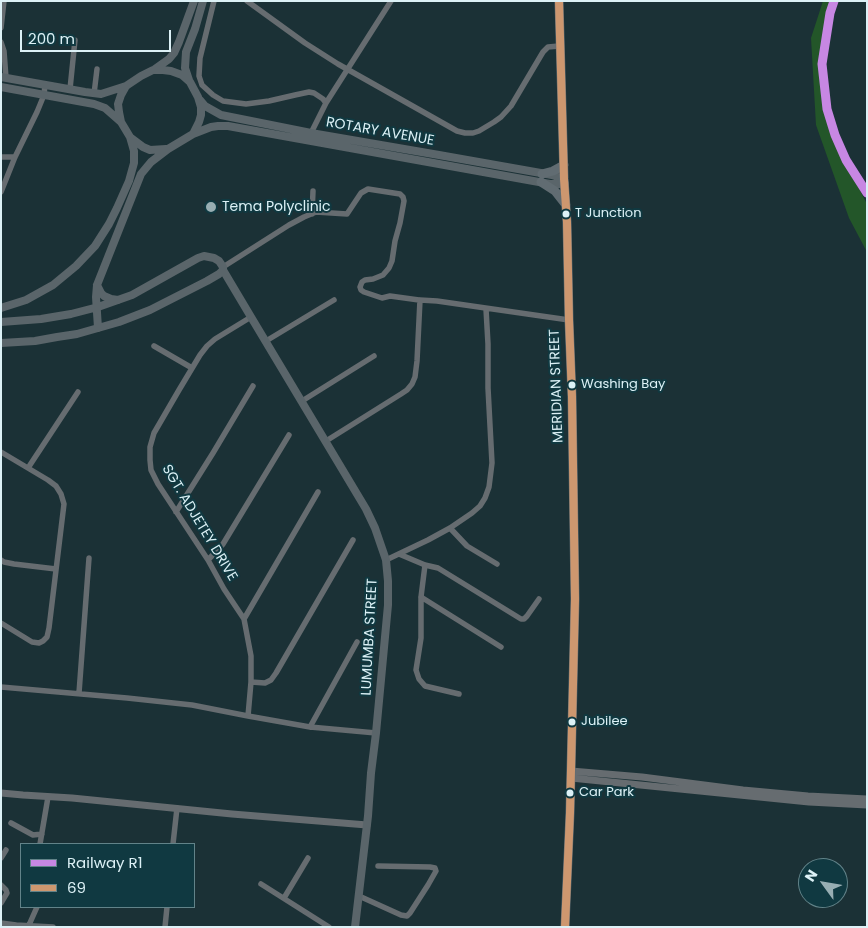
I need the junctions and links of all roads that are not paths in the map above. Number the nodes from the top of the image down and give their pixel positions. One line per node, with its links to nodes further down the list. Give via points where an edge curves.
1 (4, 1): 8 (street)
2 (194, 1): 13 (main road, via 180,42 169,59)
3 (202, 1): 16 (main road, via 186,52)
4 (214, 1): 24 (street, via 199,68 199,76 207,90 223,101 246,104 309,92 319,95)
5 (247, 1): 14 (street)
6 (391, 1): 14 (street)
7 (558, 1): 11 (main road, MERIDIAN STREET)
8 (1, 28)
9 (74, 40): 20 (street)
10 (1, 42): 15 (street)
11 (559, 46): 14 (street, via 548,47 543,52 501,116 473,133 457,131); 34 (main road, MERIDIAN STREET)
12 (97, 69): 21 (street)
13 (153, 70): 16 (main road, via 171,71); 18 (main road)
14 (348, 70): 24 (street)
15 (4, 78): 17 (main road)
16 (190, 82): 23 (main road)
17 (46, 84): 20 (main road); 22 (street)
18 (126, 86): 21 (main road); 25 (main road, via 118,104)
19 (1, 87): 22 (main road)
20 (70, 89): 21 (main road)
21 (94, 94)
22 (44, 95): 25 (main road, via 100,106); 33 (street)
23 (198, 97): 26 (main road, ROTARY AVENUE, via 221,115); 27 (main road, via 201,115)
24 (326, 103): 26 (street)
25 (121, 122): 28 (main road)
26 (311, 133): 29 (main road, ROTARY AVENUE)
27 (192, 134): 30 (main road); 31 (main road, ROTARY AVENUE, via 211,127 228,126)
28 (130, 137): 30 (main road, via 150,150); 47 (main road, via 135,158 132,171 117,208 95,246 53,285 26,300)
29 (366, 142): 31 (main road); 35 (main road, ROTARY AVENUE)
30 (168, 149): 42 (main road, via 141,174)
31 (364, 151): 35 (main road, ROTARY AVENUE)
32 (1, 157): 33 (street)
33 (15, 157): 38 (street)
34 (564, 165): 35 (main road); 36 (main road, MERIDIAN STREET)
35 (542, 178): 36 (main road, ROTARY AVENUE); 39 (main road)
36 (565, 181): 39 (main road, MERIDIAN STREET)
37 (313, 191): 40 (street)
38 (1, 192)
39 (566, 205): 50 (main road, MERIDIAN STREET)
40 (312, 214): 41 (street, via 289,225); 45 (street, via 347,214 361,193 368,189 400,194 404,201 389,268 383,275 365,280 360,287 364,292 382,298)
41 (223, 268): 43 (main road, via 214,258 204,256); 49 (main road, LUMUMBA STREET); 52 (main road, via 207,281 150,310)
42 (98, 285): 43 (main road, via 104,296); 46 (main road)
43 (118, 300): 46 (main road)
44 (334, 300): 53 (street)
45 (419, 300): 48 (street); 62 (street, via 417,361 412,384)
46 (98, 307): 51 (main road, via 41,319); 52 (main road)
47 (1, 308)
48 (486, 308): 50 (street); 67 (street, via 492,463 489,487 480,506)
49 (251, 317): 53 (main road, LUMUMBA STREET); 57 (street, SGT. ADJETEY DRIVE, via 206,346)
50 (569, 320): 90 (main road, MERIDIAN STREET, via 576,599)
51 (1, 322)
52 (98, 328): 54 (main road, via 35,341)
53 (266, 341): 60 (main road, LUMUMBA STREET)
54 (1, 343)
55 (154, 346): 57 (street)
56 (374, 356): 60 (street)
57 (192, 368): 66 (street, SGT. ADJETEY DRIVE, via 154,433 150,447 151,470)
58 (253, 386): 66 (street)
59 (78, 392): 64 (street)
60 (302, 401): 62 (main road, LUMUMBA STREET)
61 (289, 435): 72 (street, via 223,544)
62 (326, 441): 73 (main road, LUMUMBA STREET, via 366,509)
63 (1, 452): 64 (street)
64 (28, 468): 76 (street, via 56,486 64,504)
65 (318, 492): 79 (street)
66 (176, 512): 72 (street, SGT. ADJETEY DRIVE)
67 (450, 528): 69 (street); 74 (street, via 467,546)
68 (353, 540): 83 (street, via 271,680)
69 (399, 554): 73 (street); 75 (street)
70 (89, 558): 85 (street)
71 (1, 560): 76 (street)
72 (208, 560): 79 (street, SGT. ADJETEY DRIVE)
73 (386, 560): 89 (main road, LUMUMBA STREET, via 388,605)
74 (497, 564)
75 (426, 565): 77 (street); 78 (street, via 438,568 520,620 527,616)
76 (56, 569): 80 (street, via 47,637 39,643 32,642)
77 (421, 597): 82 (street); 86 (street, via 421,638 416,670 419,679 425,686)
78 (539, 599)
79 (244, 619): 83 (street, SGT. ADJETEY DRIVE, via 251,656)
80 (1, 623)
81 (357, 642): 88 (street)
82 (502, 647)
83 (251, 682): 87 (street, SGT. ADJETEY DRIVE)
84 (1, 686): 85 (street)
85 (79, 693): 87 (street, via 192,705)
86 (459, 694)
87 (248, 716): 88 (street)
88 (310, 727): 89 (street)
89 (376, 733): 97 (main road, LUMUMBA STREET)
90 (571, 774): 93 (street); 94 (street, via 809,802); 119 (main road, MERIDIAN STREET)
91 (1, 793): 92 (street)
92 (48, 797): 95 (street); 98 (street)
93 (867, 799)
94 (867, 805)
95 (178, 808): 97 (street); 100 (street)
96 (11, 823): 98 (street, via 33,835)
97 (367, 825): 107 (main road, LUMUMBA STREET)
98 (42, 834): 99 (street)
99 (40, 843)
100 (173, 843)
101 (6, 850): 102 (street)
102 (1, 858)
103 (308, 858): 108 (street)
104 (378, 866): 107 (street, via 430,867 436,871 407,916)
105 (262, 884): 108 (street)
106 (1, 885): 109 (street, via 7,893)
107 (359, 896): 118 (main road, LUMUMBA STREET)
108 (284, 898): 117 (street)
109 (1, 903)
110 (37, 908): 114 (street)
111 (167, 908): 116 (street)
112 (1, 923): 113 (street)
113 (16, 926): 114 (street)
114 (33, 926): 115 (street)
115 (53, 927)
116 (165, 927)
117 (329, 927)
118 (355, 927)
119 (564, 927)

